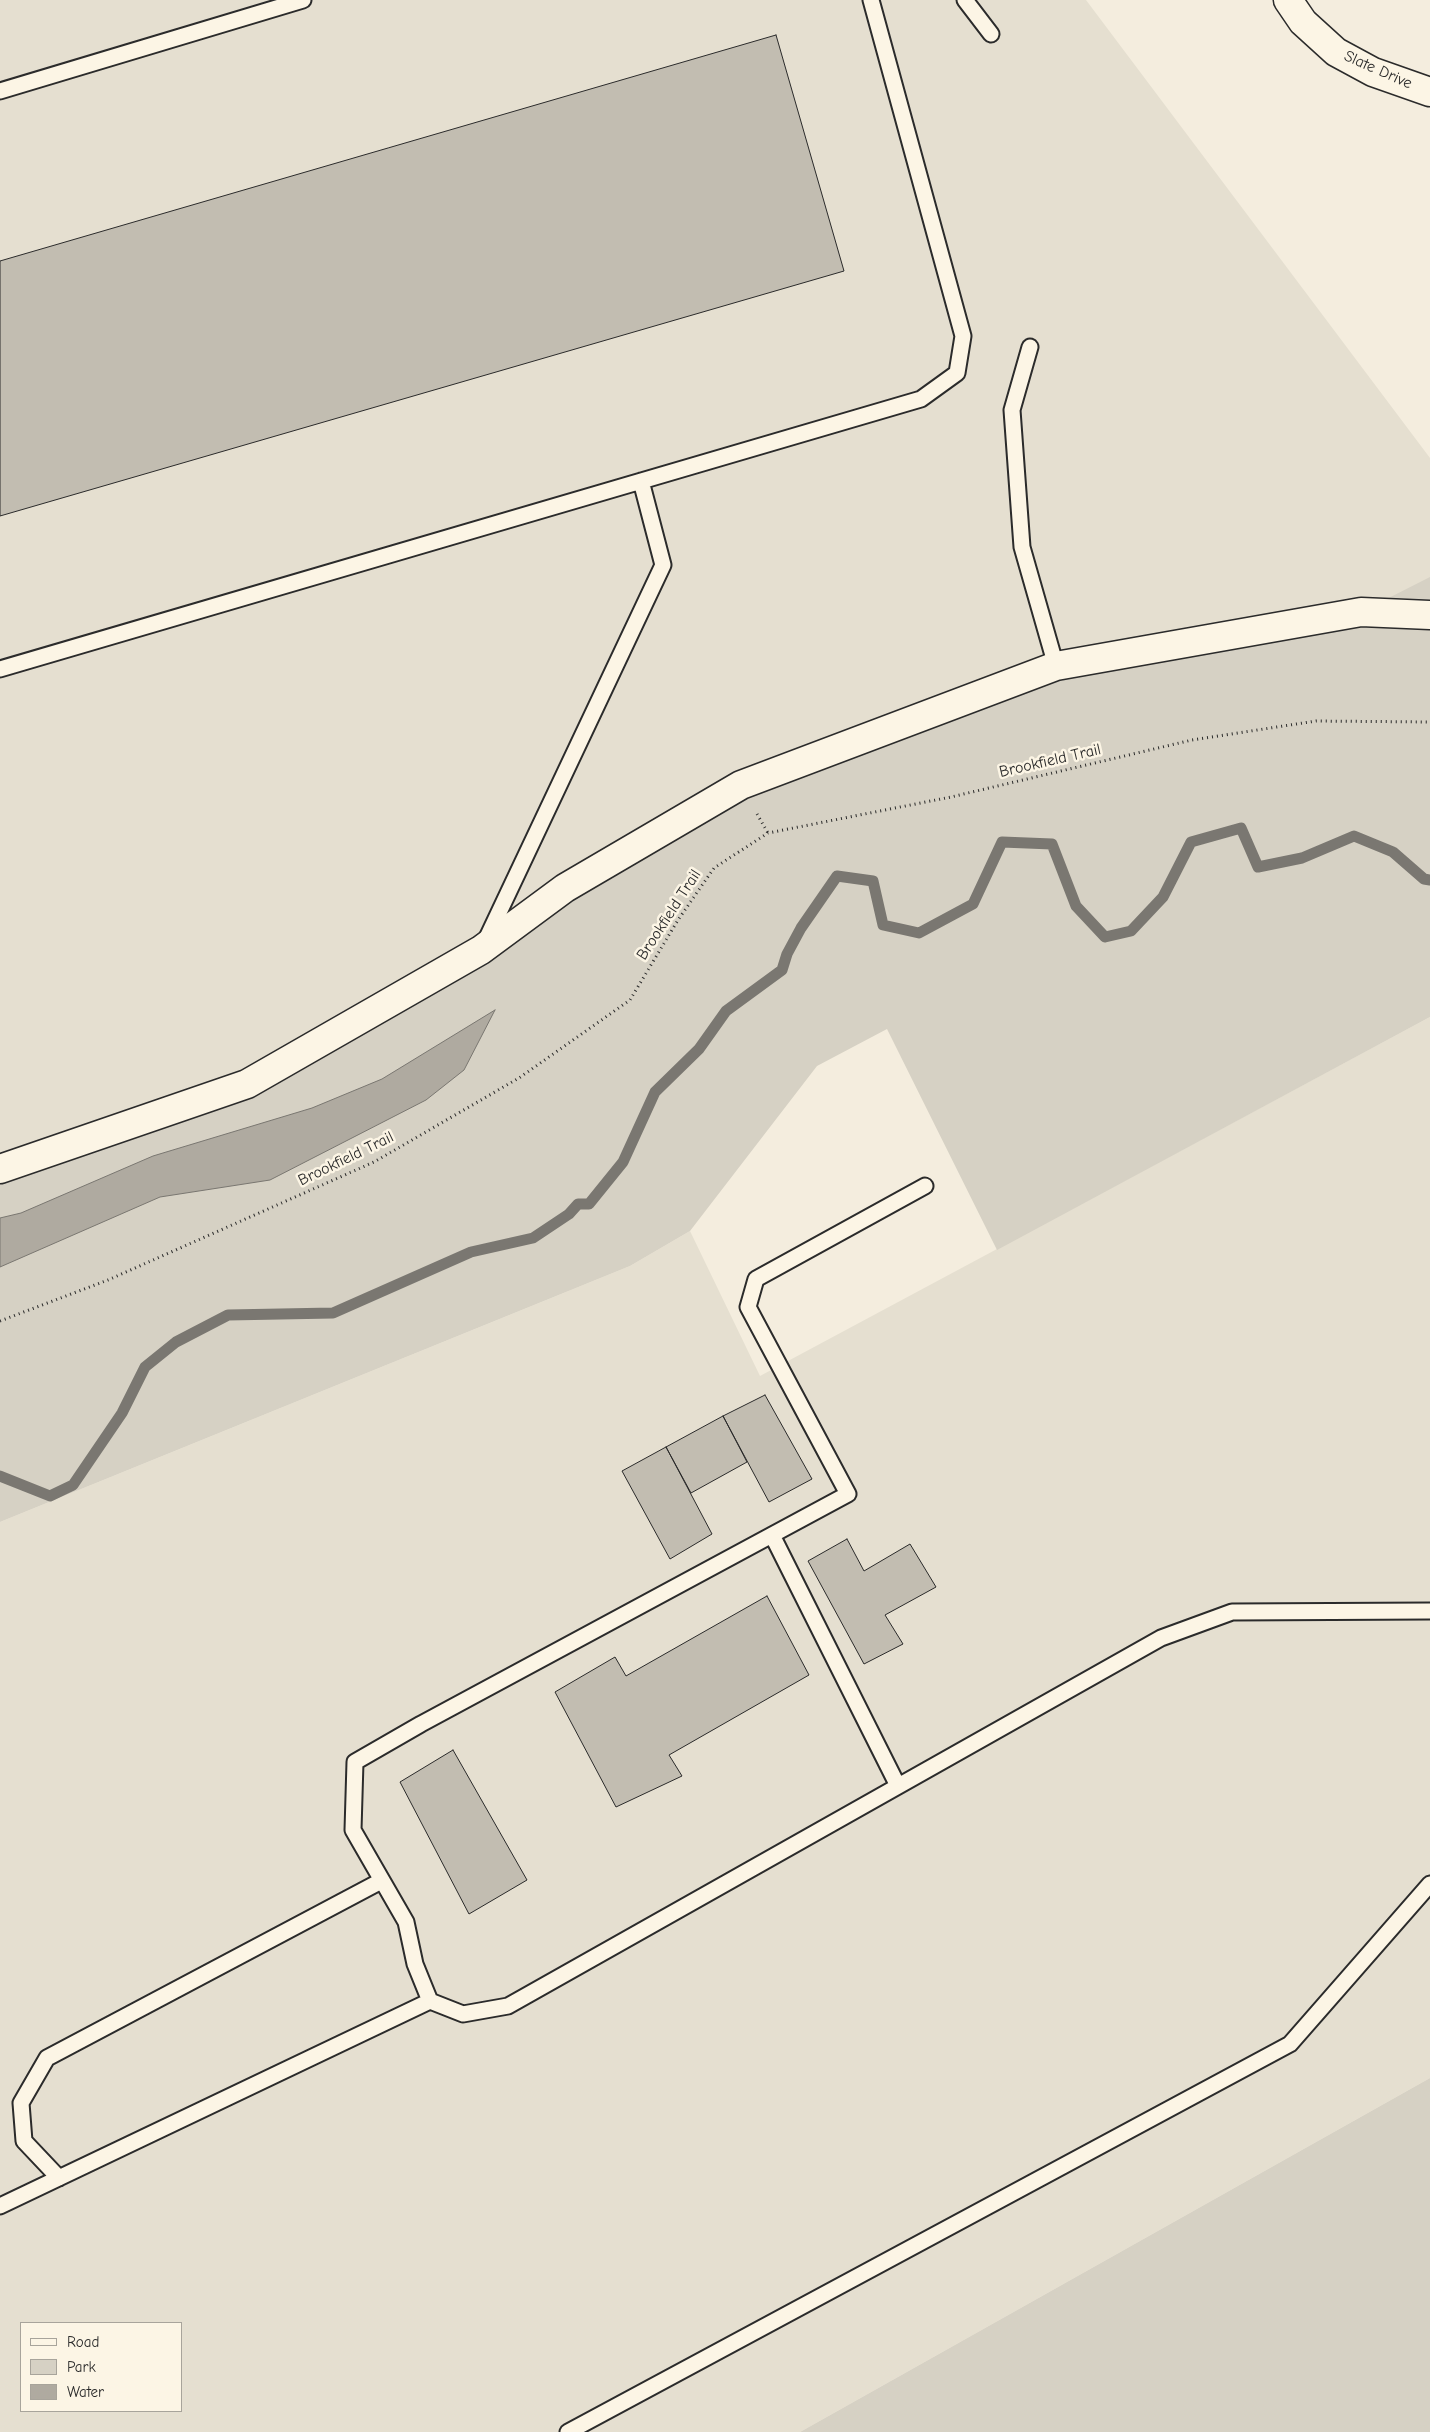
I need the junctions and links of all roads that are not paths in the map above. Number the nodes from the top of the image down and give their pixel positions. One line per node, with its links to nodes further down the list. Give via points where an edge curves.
1 (303, 0): 6 (lane)
2 (871, 0): 9 (lane, via 963,336 957,373 921,399)
3 (965, 0): 5 (lane)
4 (1288, 0): 7 (street, Slate Drive, via 1303,22 1336,52 1373,72)
5 (991, 34)
6 (0, 92)
7 (1430, 92)
8 (1030, 347): 11 (lane, via 1012,410 1022,547)
9 (641, 481): 12 (lane); 13 (lane, via 663,565)
10 (1430, 615): 11 (street, via 1361,612)
11 (1056, 666): 13 (street, via 740,785 565,888)
12 (0, 669)
13 (481, 950): 14 (street, via 247,1084)
14 (0, 1169)
15 (925, 1186): 16 (lane, via 756,1279 748,1307 848,1494)
16 (772, 1535): 18 (lane); 19 (lane, via 355,1762 352,1830)
17 (1430, 1611): 18 (lane, via 1232,1612 1161,1638)
18 (898, 1786): 21 (lane, via 508,2006 463,2014)
19 (381, 1881): 21 (lane, via 406,1922 415,1964); 22 (lane, via 47,2058 21,2102 24,2141)
20 (1430, 1884): 24 (lane, via 1290,2044)
21 (430, 2001): 22 (lane)
22 (59, 2178): 23 (lane)
23 (0, 2206)
24 (568, 2432)

